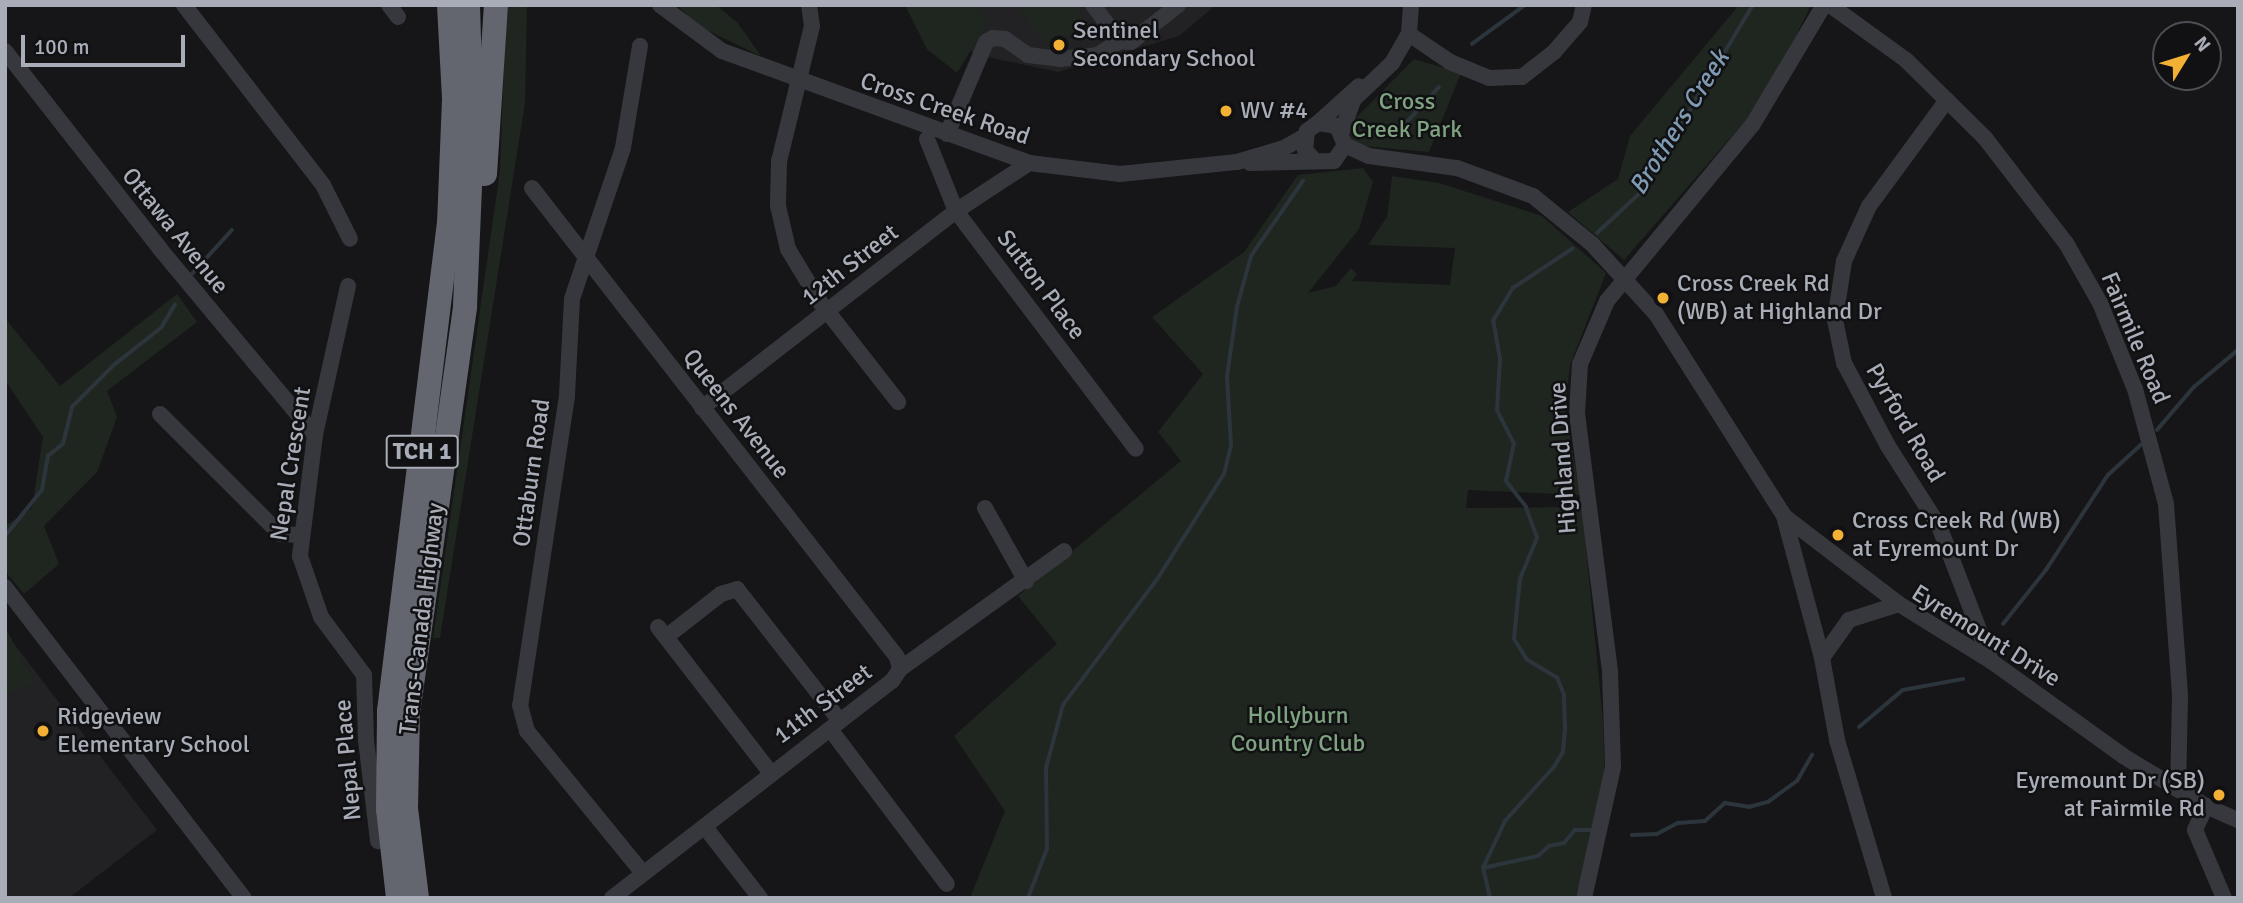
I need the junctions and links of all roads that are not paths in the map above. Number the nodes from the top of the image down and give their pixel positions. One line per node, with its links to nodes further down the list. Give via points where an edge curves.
1 (184, 5): 33 (street, via 323,185)
2 (435, 5): 39 (highway, via 444,137)
3 (449, 5): 39 (highway, Trans-Canada Highway / TCH 1, via 453,139)
4 (468, 5): 37 (highway, Trans-Canada Highway / TCH 1, via 472,140)
5 (496, 5): 37 (highway, via 489,139)
6 (660, 5): 19 (street, Cross Creek Road, via 722,51)
7 (809, 5): 19 (street, via 812,26)
8 (1093, 5): 15 (street)
9 (1178, 5): 15 (street, via 1131,42)
10 (1412, 5): 14 (street)
11 (1584, 5): 14 (street, via 1580,22 1554,52 1522,77 1489,78 1450,62)
12 (1824, 5): 35 (street, Highland Drive, via 1753,124)
13 (1830, 5): 20 (street, Fairmile Road, via 1906,60)
14 (1409, 34): 18 (street, via 1392,63)
15 (1120, 41): 22 (street, via 1097,55 1060,60 1028,55 1004,39 993,38 986,42)
16 (640, 46): 34 (street, Ottaburn Road, via 623,148)
17 (5, 51): 43 (street, Ottawa Avenue)
18 (1376, 76): 21 (street, via 1343,97); 24 (street, via 1353,100)
19 (799, 82): 22 (street, Cross Creek Road); 38 (street, via 779,162 778,206 788,248)
20 (1947, 100): 53 (street, Pyrford Road, via 1870,206 1844,261 1835,320 1844,363 1888,446 1939,526); 58 (street, Fairmile Road, via 1985,138 2066,243 2100,303 2135,389 2166,504 2180,696)
21 (1318, 123): 23 (street); 24 (street, via 1331,123)
22 (947, 134): 30 (street, Cross Creek Road)
23 (1304, 137): 27 (street, via 1305,150); 29 (street, Cross Creek Road)
24 (1344, 138): 26 (street); 28 (street)
25 (927, 139): 32 (street, Sutton Place)
26 (1370, 156): 28 (street); 35 (street, via 1457,168 1533,196)
27 (1314, 160): 28 (street); 29 (street, Cross Creek Road)
28 (1334, 161)
29 (1237, 162): 30 (street, Cross Creek Road, via 1120,174)
30 (1029, 163): 32 (street, 12th Street)
31 (532, 188): 34 (street, Queens Avenue)
32 (956, 211): 38 (street, 12th Street); 44 (street, Sutton Place)
33 (350, 239)
34 (584, 257): 41 (street, Queens Avenue); 63 (street, Ottaburn Road, via 572,299 567,396 520,705 527,731)
35 (1625, 277): 46 (street, via 1656,314); 70 (street, Highland Drive, via 1606,300 1580,364 1577,413 1610,671 1613,767)
36 (348, 286): 43 (street, Nepal Crescent)
37 (465, 306): 67 (highway, Trans-Canada Highway / TCH 1, via 409,702 406,808)
38 (828, 313): 40 (street); 41 (street, 12th Street)
39 (436, 349): 66 (highway, Trans-Canada Highway / TCH 1, via 389,711 388,809)
40 (898, 402)
41 (702, 408): 54 (street, Queens Avenue, via 897,657)
42 (160, 414): 47 (street, via 281,534)
43 (314, 435): 47 (street, Nepal Crescent)
44 (1136, 449)
45 (985, 508): 49 (street)
46 (1784, 516): 51 (street); 52 (street)
47 (299, 536): 55 (street, Nepal Crescent, via 306,584 321,617)
48 (1064, 551): 49 (street, 11th Street)
49 (1026, 581): 54 (street, 11th Street)
50 (5, 587): 65 (street)
51 (1899, 604): 52 (street, Eyremount Drive, via 1849,620); 53 (street, Eyremount Drive)
52 (1822, 658): 71 (street, via 1837,740)
53 (1991, 661): 58 (street, Eyremount Drive)
54 (900, 669): 56 (street, 11th Street)
55 (364, 675): 62 (street, Nepal Place)
56 (835, 725): 57 (street, 11th Street); 57 (street, via 737,589 721,594 662,632); 64 (street)
57 (771, 773): 61 (street, 11th Street)
58 (2178, 790): 59 (street, Eyremount Drive)
59 (2206, 806): 60 (street, Eyremount Drive); 72 (street, via 2195,830)
60 (2238, 820)
61 (705, 827): 63 (street, 11th Street); 69 (street)
62 (378, 841)
63 (643, 873): 68 (street, 11th Street)
64 (947, 884)
65 (244, 898)
66 (398, 898)
67 (417, 898)
68 (612, 898)
69 (760, 898)
70 (1584, 898)
71 (1884, 898)
72 (2224, 898)

